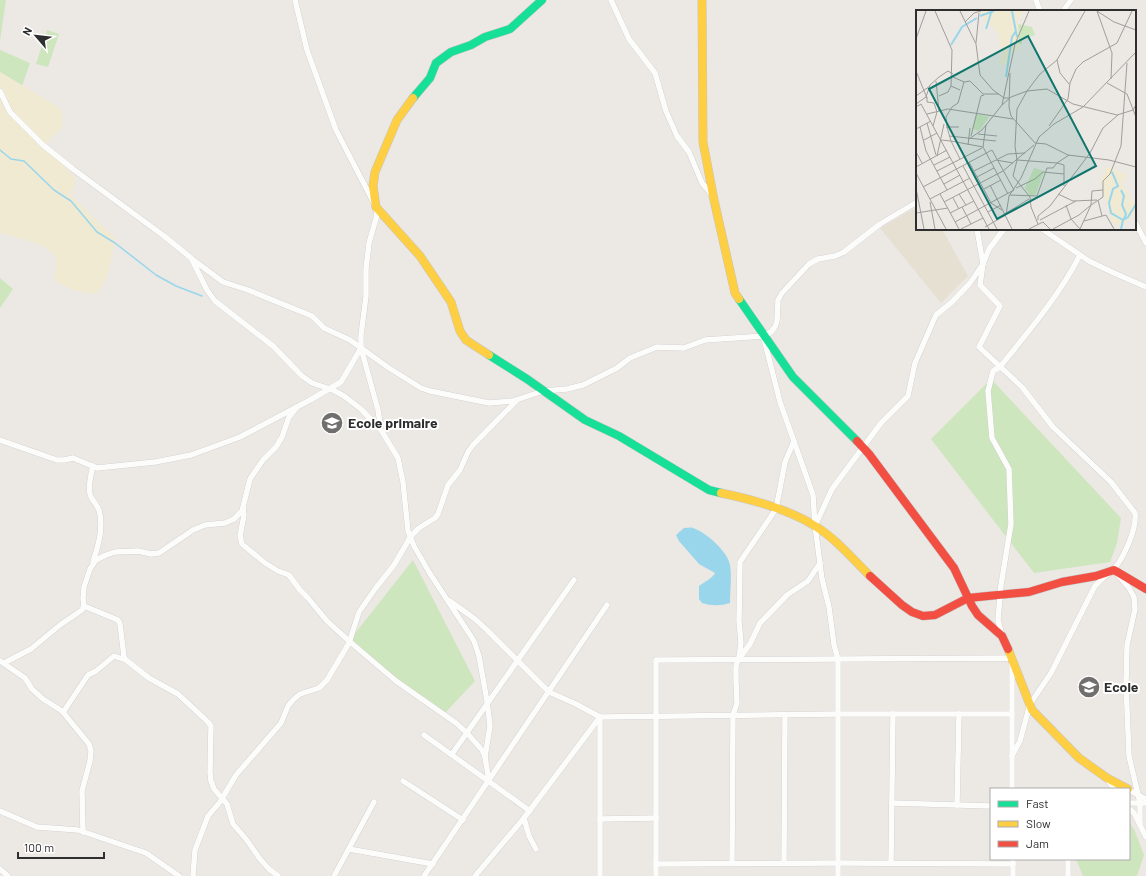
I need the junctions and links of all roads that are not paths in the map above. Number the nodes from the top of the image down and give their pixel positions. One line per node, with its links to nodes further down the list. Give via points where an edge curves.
1 (295, 0): 12 (street, via 307,50 336,130)
2 (542, 0): 12 (street, via 510,30 485,37 452,52 436,63 430,78 397,120 375,172 373,186)
3 (611, 0): 10 (street, via 629,39 655,73 666,111 677,136 689,152 702,183)
4 (702, 0): 10 (street, via 703,142)
5 (1036, 0): 7 (street)
6 (1071, 0): 8 (street)
7 (1040, 10)
8 (1064, 10)
9 (0, 91): 19 (street, via 10,112 44,145)
10 (713, 196): 22 (street, via 735,293)
11 (916, 203): 22 (street, via 880,224 844,252 818,259 810,264 782,293 778,300 775,327)
12 (376, 207): 23 (street, via 377,215 369,243 366,269); 26 (street, via 420,256 451,302 460,331 466,340)
13 (1136, 224): 17 (street)
14 (977, 230): 20 (street)
15 (1003, 230): 20 (street, via 988,249)
16 (1043, 230): 18 (street)
17 (1146, 243)
18 (1080, 255): 21 (street, via 1114,274); 24 (street, via 1070,276)
19 (191, 258): 23 (street, via 223,282 300,310 312,316 324,328); 25 (street, via 215,301 273,346 302,376 312,383)
20 (983, 264): 24 (street, via 980,285 1000,306 979,347); 32 (street, via 970,283 936,315 915,363 908,396 881,423)
21 (1146, 287)
22 (764, 336): 26 (street, via 705,340 684,348 657,347 630,358 617,368 583,385); 31 (street, via 780,402); 32 (street, via 793,377)
23 (361, 348): 25 (street, via 341,382); 27 (street, via 421,388 430,391 489,403); 29 (street)
24 (1000, 367): 40 (street, via 1022,387 1053,428 1111,482 1135,514 1135,529); 43 (street, via 993,371 988,391 992,438 1009,469 1011,524)
25 (328, 388): 28 (street); 29 (street, via 361,409)
26 (543, 391): 27 (street); 35 (street, via 585,420 619,436 709,490)
27 (518, 400): 37 (street, via 468,452 460,470 448,485 435,518)
28 (297, 407): 33 (street, via 240,437 191,455 103,468); 34 (street, via 289,417 276,447 250,479)
29 (381, 430): 37 (street, via 398,458 408,531)
30 (0, 440): 33 (street, via 57,460 74,458)
31 (794, 441): 35 (street, via 785,462); 36 (street, via 813,495)
32 (863, 448): 36 (street, via 832,490); 44 (street, via 954,568)
33 (93, 466): 39 (street, via 90,495 98,509 100,538)
34 (243, 506): 39 (street, via 242,511 234,519 193,530 159,553 115,552 101,557); 49 (street, via 240,536 242,544 265,563 289,575 327,620)
35 (776, 509): 36 (street); 54 (street, via 740,562 739,621 742,643)
36 (815, 526): 38 (street); 44 (street, via 912,612 924,616 935,615)
37 (411, 536): 45 (street, via 414,546); 49 (street, via 394,565 359,612)
38 (820, 563): 51 (street); 54 (street, via 808,581 787,595 760,623 750,644)
39 (92, 565): 47 (street, via 84,587)
40 (1114, 570): 42 (street); 43 (street, via 1029,592); 58 (street, via 1095,586 1051,673); 80 (street, via 1134,597 1135,609 1127,645 1126,684 1129,756)
41 (574, 580): 53 (street)
42 (1146, 589)
43 (1000, 595): 44 (street); 48 (street, via 998,620)
44 (968, 598): 48 (street, via 978,615)
45 (447, 599): 53 (street, via 476,619); 57 (street, via 474,641)
46 (608, 605): 56 (street)
47 (84, 606): 52 (street, via 118,620); 55 (street, via 31,649)
48 (1002, 636): 50 (street)
49 (349, 641): 68 (street, via 400,685); 81 (street, via 327,680 319,688 300,694 293,700 281,723 236,775)
50 (1012, 658): 51 (street); 58 (street); 63 (street)
51 (838, 659): 54 (street); 60 (street)
52 (126, 660): 59 (street, via 114,656 88,675 64,712); 81 (street, via 149,678 178,694 211,726 211,781)
53 (517, 660): 56 (street); 57 (street)
54 (738, 660): 64 (street, via 737,703); 67 (street, via 656,660)
55 (2, 662): 59 (street, via 25,678 43,699)
56 (549, 692): 66 (street); 75 (street)
57 (488, 703): 68 (street); 72 (street, via 490,726)
58 (1030, 704): 71 (street, via 1020,741); 73 (street, via 1032,710 1079,758)
59 (62, 711): 97 (street, via 89,744 91,751 82,791)
60 (838, 714): 61 (street); 65 (street); 105 (street)
61 (893, 714): 62 (street); 84 (street)
62 (959, 714): 63 (street); 87 (street)
63 (1012, 714): 71 (street)
64 (733, 715): 65 (street); 67 (street); 103 (street)
65 (785, 715): 104 (street)
66 (600, 717): 67 (street); 91 (street); 94 (street)
67 (656, 717): 93 (street)
68 (467, 733): 70 (street); 72 (street)
69 (424, 734): 70 (street)
70 (452, 754): 75 (street)
71 (1012, 756): 76 (street)
72 (485, 757): 75 (street)
73 (1107, 778): 77 (street); 78 (street)
74 (403, 781): 95 (street)
75 (489, 782): 91 (street); 95 (street)
76 (1012, 788)
77 (1113, 788)
78 (1126, 788)
79 (1130, 790): 80 (street)
80 (1138, 794): 82 (street); 86 (street)
81 (223, 798): 112 (street, via 205,822 195,850); 113 (street, via 229,808 233,824 260,859)
82 (1146, 798)
83 (374, 802): 99 (street)
84 (892, 803): 87 (street); 106 (street)
85 (1130, 803): 86 (street)
86 (1143, 803): 96 (street)
87 (957, 805): 88 (street)
88 (990, 806)
89 (1130, 810): 96 (street)
90 (0, 811): 97 (street, via 37,827)
91 (530, 811): 92 (street)
92 (524, 818): 100 (street); 116 (street)
93 (656, 818): 94 (street); 108 (street)
94 (600, 819): 117 (street)
95 (462, 820): 107 (street)
96 (1140, 824): 98 (street)
97 (83, 832): 111 (street, via 146,852)
98 (1146, 837)
99 (349, 849): 107 (street); 114 (street)
100 (536, 849)
101 (1068, 860): 121 (street)
102 (1013, 861): 106 (street); 120 (street)
103 (732, 863): 104 (street); 108 (street)
104 (784, 863): 105 (street)
105 (838, 863): 106 (street); 119 (street)
106 (891, 863)
107 (432, 864): 115 (street)
108 (656, 864): 118 (street)
109 (0, 869): 110 (street)
110 (8, 876)
111 (179, 876)
112 (193, 876)
113 (278, 876)
114 (334, 876)
115 (424, 876)
116 (475, 876)
117 (600, 876)
118 (656, 876)
119 (838, 876)
120 (1013, 876)
121 (1068, 876)

